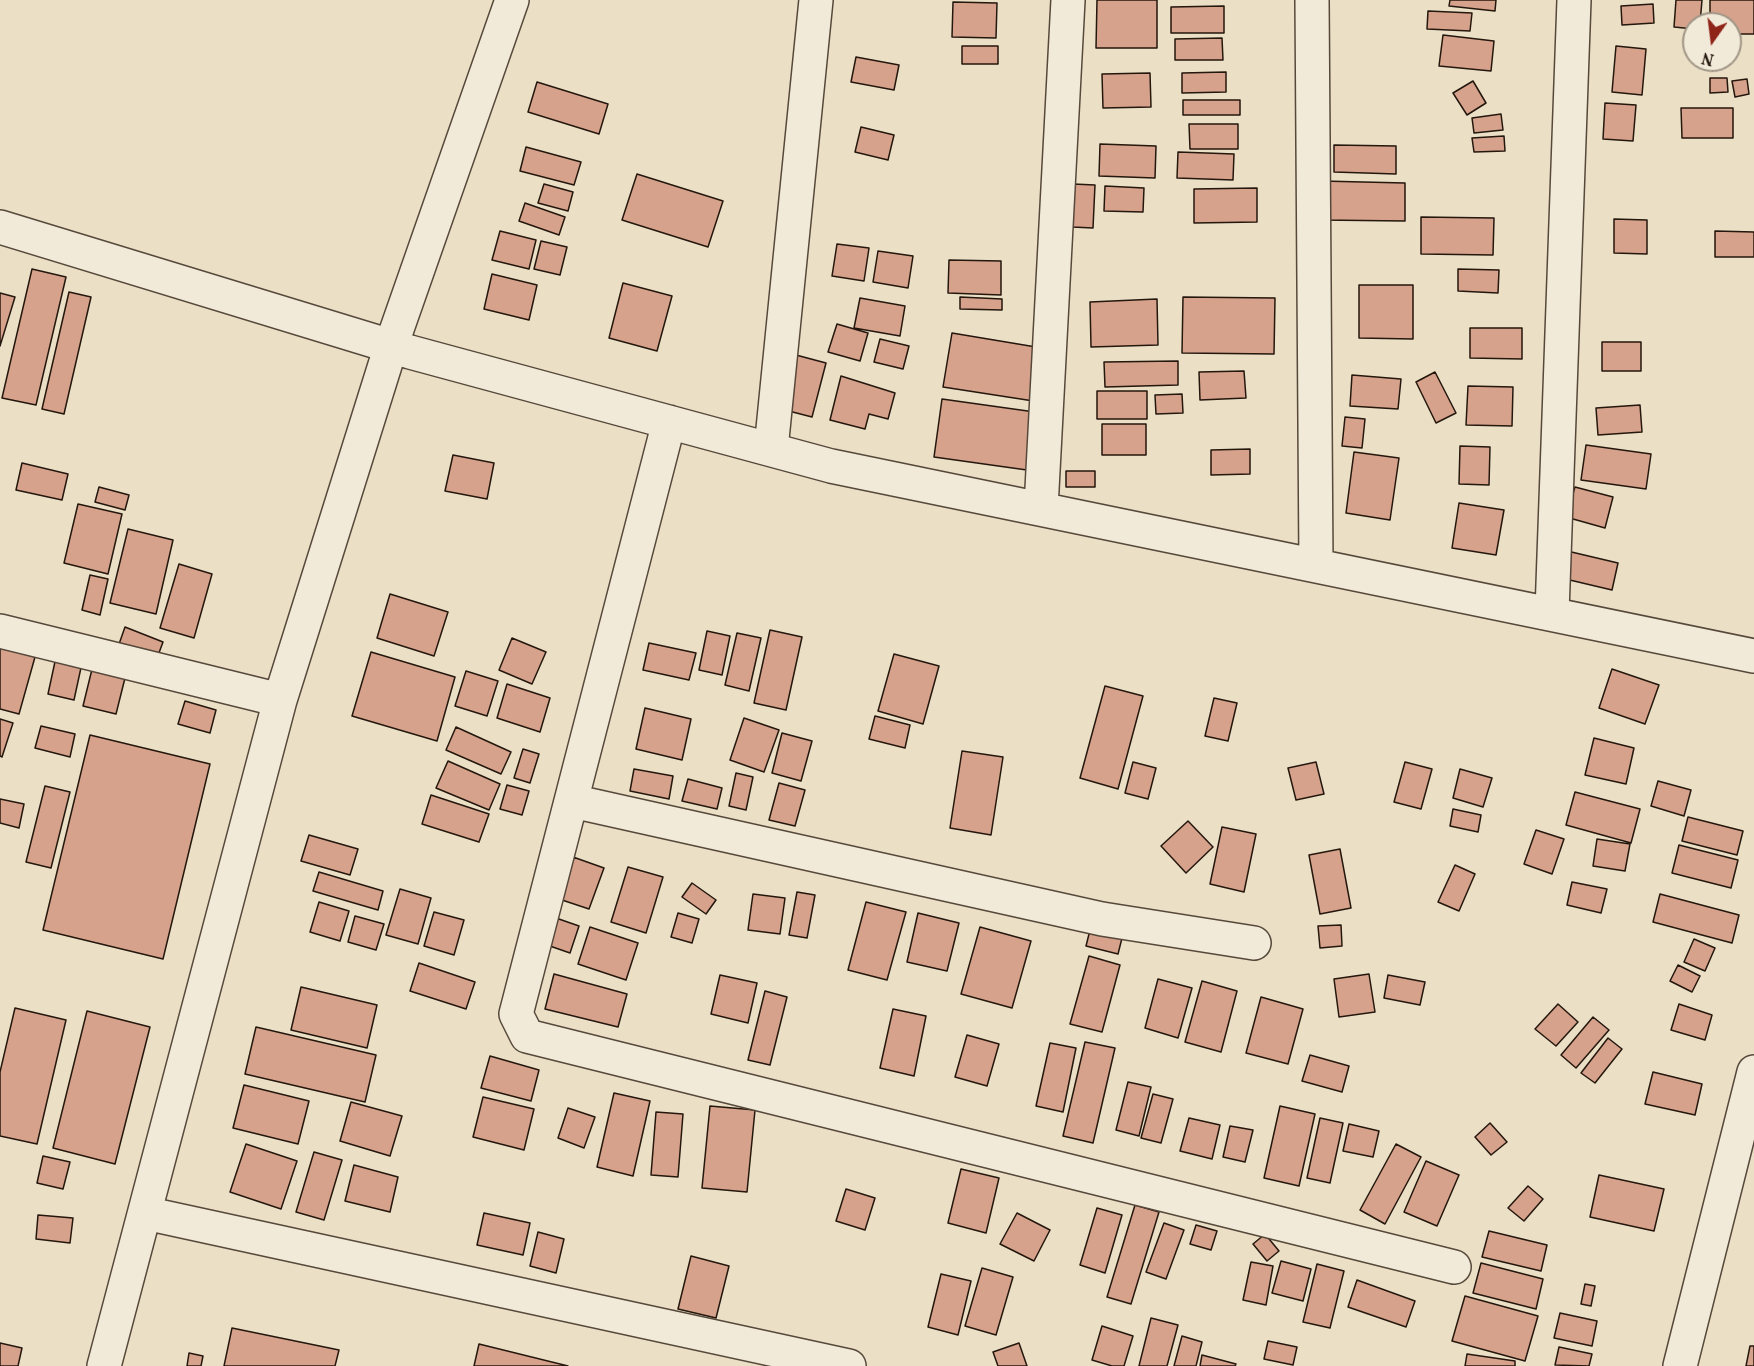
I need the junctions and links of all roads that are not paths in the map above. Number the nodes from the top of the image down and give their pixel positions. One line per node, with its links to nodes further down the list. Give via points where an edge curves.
1 (512, 0): 7 (street)
2 (816, 0): 9 (street)
3 (1068, 0): 10 (street)
4 (1312, 0): 11 (street)
5 (1574, 0): 12 (street)
6 (0, 227): 7 (street)
7 (391, 346): 8 (street); 15 (street)
8 (669, 422): 9 (street); 16 (street)
9 (771, 449): 10 (street, via 831,466)
10 (1041, 508): 11 (street)
11 (1316, 564): 12 (street)
12 (1552, 612): 14 (street)
13 (0, 631): 15 (street)
14 (1754, 656)
15 (280, 699): 19 (street)
16 (572, 801): 17 (street, via 1102,919); 20 (street, via 516,1014 527,1036)
17 (1254, 944)
18 (1754, 1072): 23 (street)
19 (145, 1213): 21 (street); 22 (street)
20 (1454, 1267)
21 (104, 1366)
22 (849, 1366)
23 (1680, 1366)

